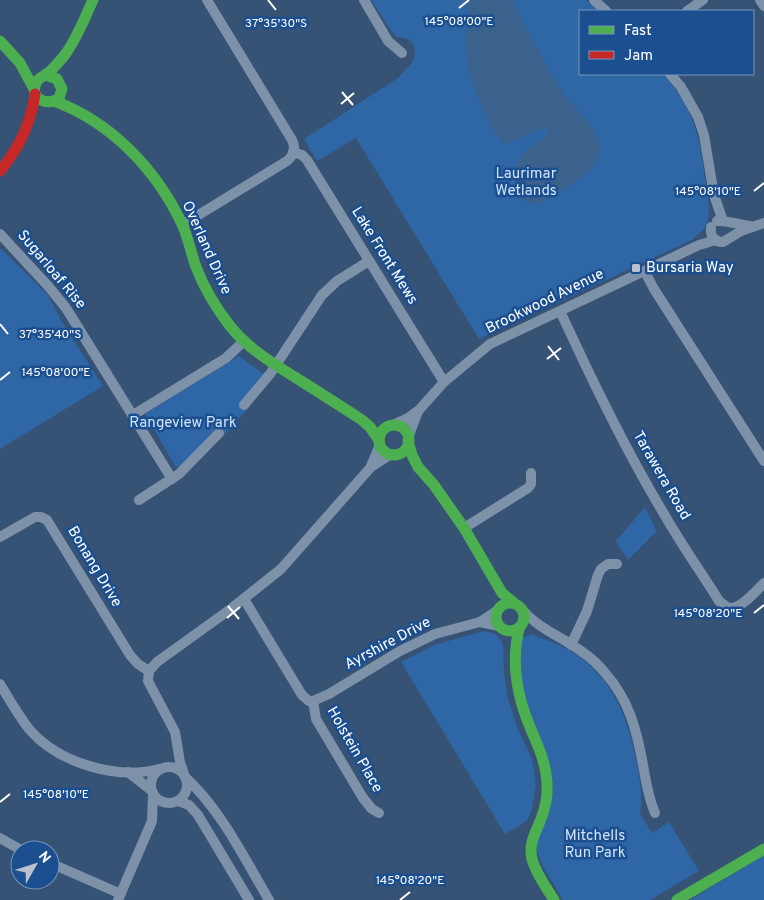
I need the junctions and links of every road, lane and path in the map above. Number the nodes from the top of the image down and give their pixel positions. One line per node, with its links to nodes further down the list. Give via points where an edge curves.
1 (93, 0): 12 (street)
2 (207, 0): 21 (street, via 292,140)
3 (364, 0): 11 (street, via 388,41)
4 (594, 0): 8 (street)
5 (702, 0): 9 (street)
6 (760, 0): 7 (street)
7 (764, 6)
8 (605, 10)
9 (688, 10)
10 (0, 41): 13 (street)
11 (402, 53)
12 (65, 55): 14 (street); 16 (street)
13 (20, 64): 14 (street); 17 (street)
14 (45, 75): 16 (street, via 55,76); 17 (street, via 37,81)
15 (671, 75): 23 (street, via 698,117 704,135)
16 (62, 86): 18 (street, via 60,96); 19 (street, Overland Drive)
17 (35, 91): 18 (street, via 42,101); 20 (street)
18 (53, 102): 19 (street, Overland Drive); 20 (street)
19 (81, 111): 25 (street, Overland Drive, via 110,133 148,171)
20 (32, 119): 22 (street)
21 (294, 152): 25 (street, via 287,161); 31 (street, Lake Front Mews, via 307,160)
22 (0, 171)
23 (719, 223): 26 (street); 28 (street, via 732,230); 29 (street, via 711,234); 30 (street, Brookwood Avenue)
24 (764, 223): 26 (street)
25 (182, 225): 34 (street, Overland Drive, via 196,268 214,304)
26 (753, 226): 28 (street)
27 (0, 234): 39 (street, Sugarloaf Rise, via 66,308)
28 (729, 238): 29 (street, via 723,242)
29 (716, 240): 30 (street, Brookwood Avenue)
30 (699, 244): 32 (street, Brookwood Avenue)
31 (369, 261): 35 (street, via 336,281 322,295); 36 (street, Lake Front Mews)
32 (645, 272): 33 (street, Brookwood Avenue); 46 (street)
33 (560, 311): 36 (street, Brookwood Avenue, via 490,344); 56 (street, Tarawera Road, via 640,472 719,601 729,608 735,607)
34 (244, 341): 35 (street, Overland Drive); 39 (street, via 226,358)
35 (276, 365): 37 (street); 40 (street, Overland Drive)
36 (444, 382): 38 (street, Brookwood Avenue)
37 (244, 405)
38 (419, 410): 41 (street, Brookwood Avenue); 43 (street, Brookwood Avenue)
39 (133, 415): 50 (street, Sugarloaf Rise)
40 (362, 420): 41 (street, Overland Drive); 44 (street, Overland Drive)
41 (391, 425): 43 (street, via 405,430); 44 (street, via 382,431)
42 (219, 433): 50 (street)
43 (408, 440): 45 (street, via 404,450); 48 (street)
44 (379, 443): 45 (street, via 386,453); 47 (street)
45 (394, 454): 47 (street); 48 (street)
46 (764, 461)
47 (371, 467): 57 (street, via 286,563)
48 (418, 467): 52 (street)
49 (531, 473): 52 (street, via 528,488)
50 (172, 479): 51 (street)
51 (139, 500)
52 (464, 528): 55 (street)
53 (0, 537): 66 (street, Bonang Drive, via 35,517 47,520 130,655)
54 (617, 564): 64 (street, via 608,564 600,572)
55 (494, 582): 58 (street); 59 (street)
56 (764, 583)
57 (244, 599): 66 (street, via 167,654); 68 (street, Holstein Place, via 302,696)
58 (518, 606): 59 (street, via 505,604); 62 (street, via 525,618); 63 (street)
59 (498, 610): 60 (street, Ayrshire Drive); 61 (street, via 496,616)
60 (480, 622): 61 (street, Ayrshire Drive); 68 (street, Ayrshire Drive, via 418,641)
61 (500, 628): 62 (street, via 511,632); 65 (street)
62 (520, 628): 63 (street); 65 (street)
63 (542, 628): 64 (street)
64 (571, 645): 76 (street, via 606,674 628,707 636,726)
65 (514, 649): 83 (street, via 523,705 547,772 546,800 531,852)
66 (149, 671): 69 (street, via 148,682)
67 (0, 684): 71 (street, via 29,729 45,744 83,763)
68 (313, 702): 75 (street, Holstein Place, via 316,719 363,798)
69 (178, 742): 70 (street); 72 (street)
70 (162, 768): 71 (street); 72 (street, via 175,768); 73 (street, via 151,778)
71 (128, 772): 73 (street)
72 (185, 776): 74 (street, via 187,788); 82 (street, via 215,810)
73 (152, 792): 74 (street, via 163,802); 77 (street)
74 (176, 802): 77 (street); 81 (street, via 189,806 198,815)
75 (379, 813)
76 (654, 813)
77 (152, 821): 80 (street)
78 (764, 849): 84 (street)
79 (60, 868): 80 (street)
80 (119, 897)
81 (248, 900)
82 (269, 900)
83 (554, 900)
84 (678, 900)

